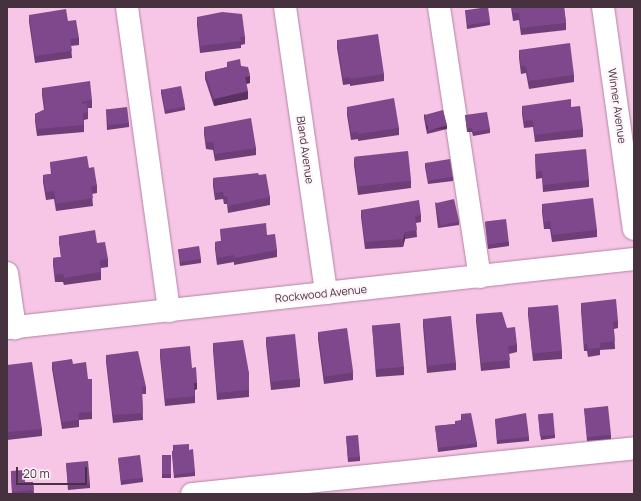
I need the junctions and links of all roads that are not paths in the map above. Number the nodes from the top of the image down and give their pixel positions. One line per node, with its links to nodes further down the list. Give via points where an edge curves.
1 (126, 7): 10 (street)
2 (285, 7): 9 (street, Bland Avenue)
3 (439, 7): 8 (street)
4 (603, 7): 5 (street, Winner Avenue)
5 (634, 229)
6 (634, 259): 8 (street, Rockwood Avenue)
7 (7, 273): 11 (street)
8 (480, 276): 9 (street, Rockwood Avenue)
9 (326, 293): 10 (street, Rockwood Avenue)
10 (169, 311): 11 (street, Rockwood Avenue)
11 (11, 328)
12 (634, 448): 13 (street)
13 (192, 494)

